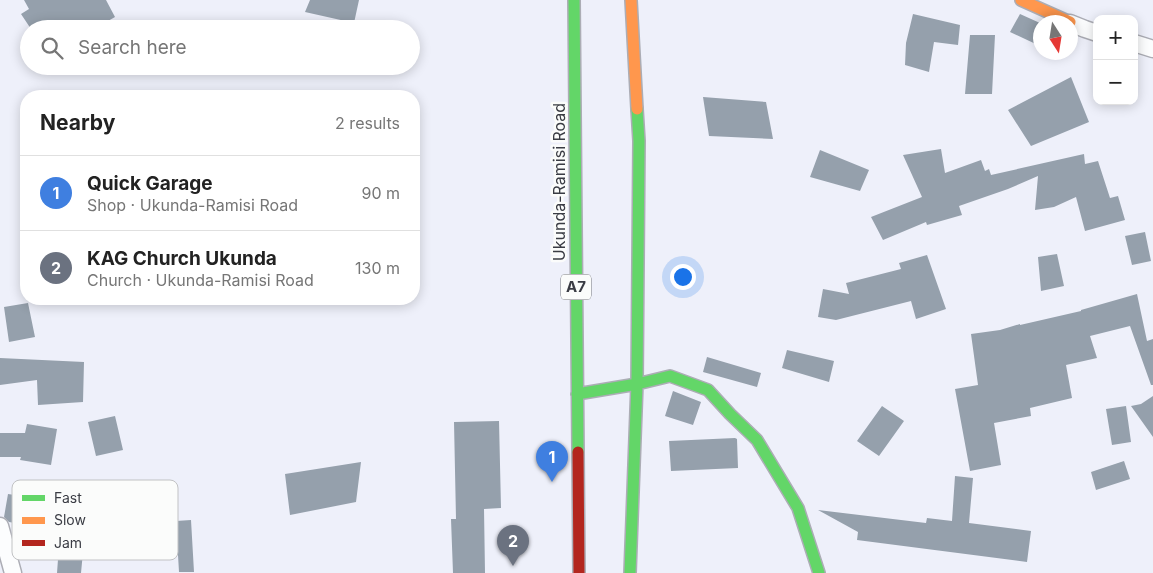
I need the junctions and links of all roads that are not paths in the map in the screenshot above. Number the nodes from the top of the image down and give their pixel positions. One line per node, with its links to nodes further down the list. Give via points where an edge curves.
1 (574, 0): 10 (main road, Ukunda-Ramisi Road / A7)
2 (631, 0): 9 (main road, via 639,142)
3 (1021, 0): 4 (main road)
4 (1053, 15)
5 (1078, 26): 6 (street)
6 (1093, 31)
7 (1138, 44): 8 (street)
8 (1153, 49)
9 (637, 384): 10 (main road); 14 (main road); 15 (main road, via 670,376 708,390 757,440 798,508)
10 (577, 394): 13 (main road, Ukunda-Ramisi Road / A7)
11 (0, 526): 12 (street)
12 (13, 573)
13 (579, 573)
14 (630, 573)
15 (819, 573)

